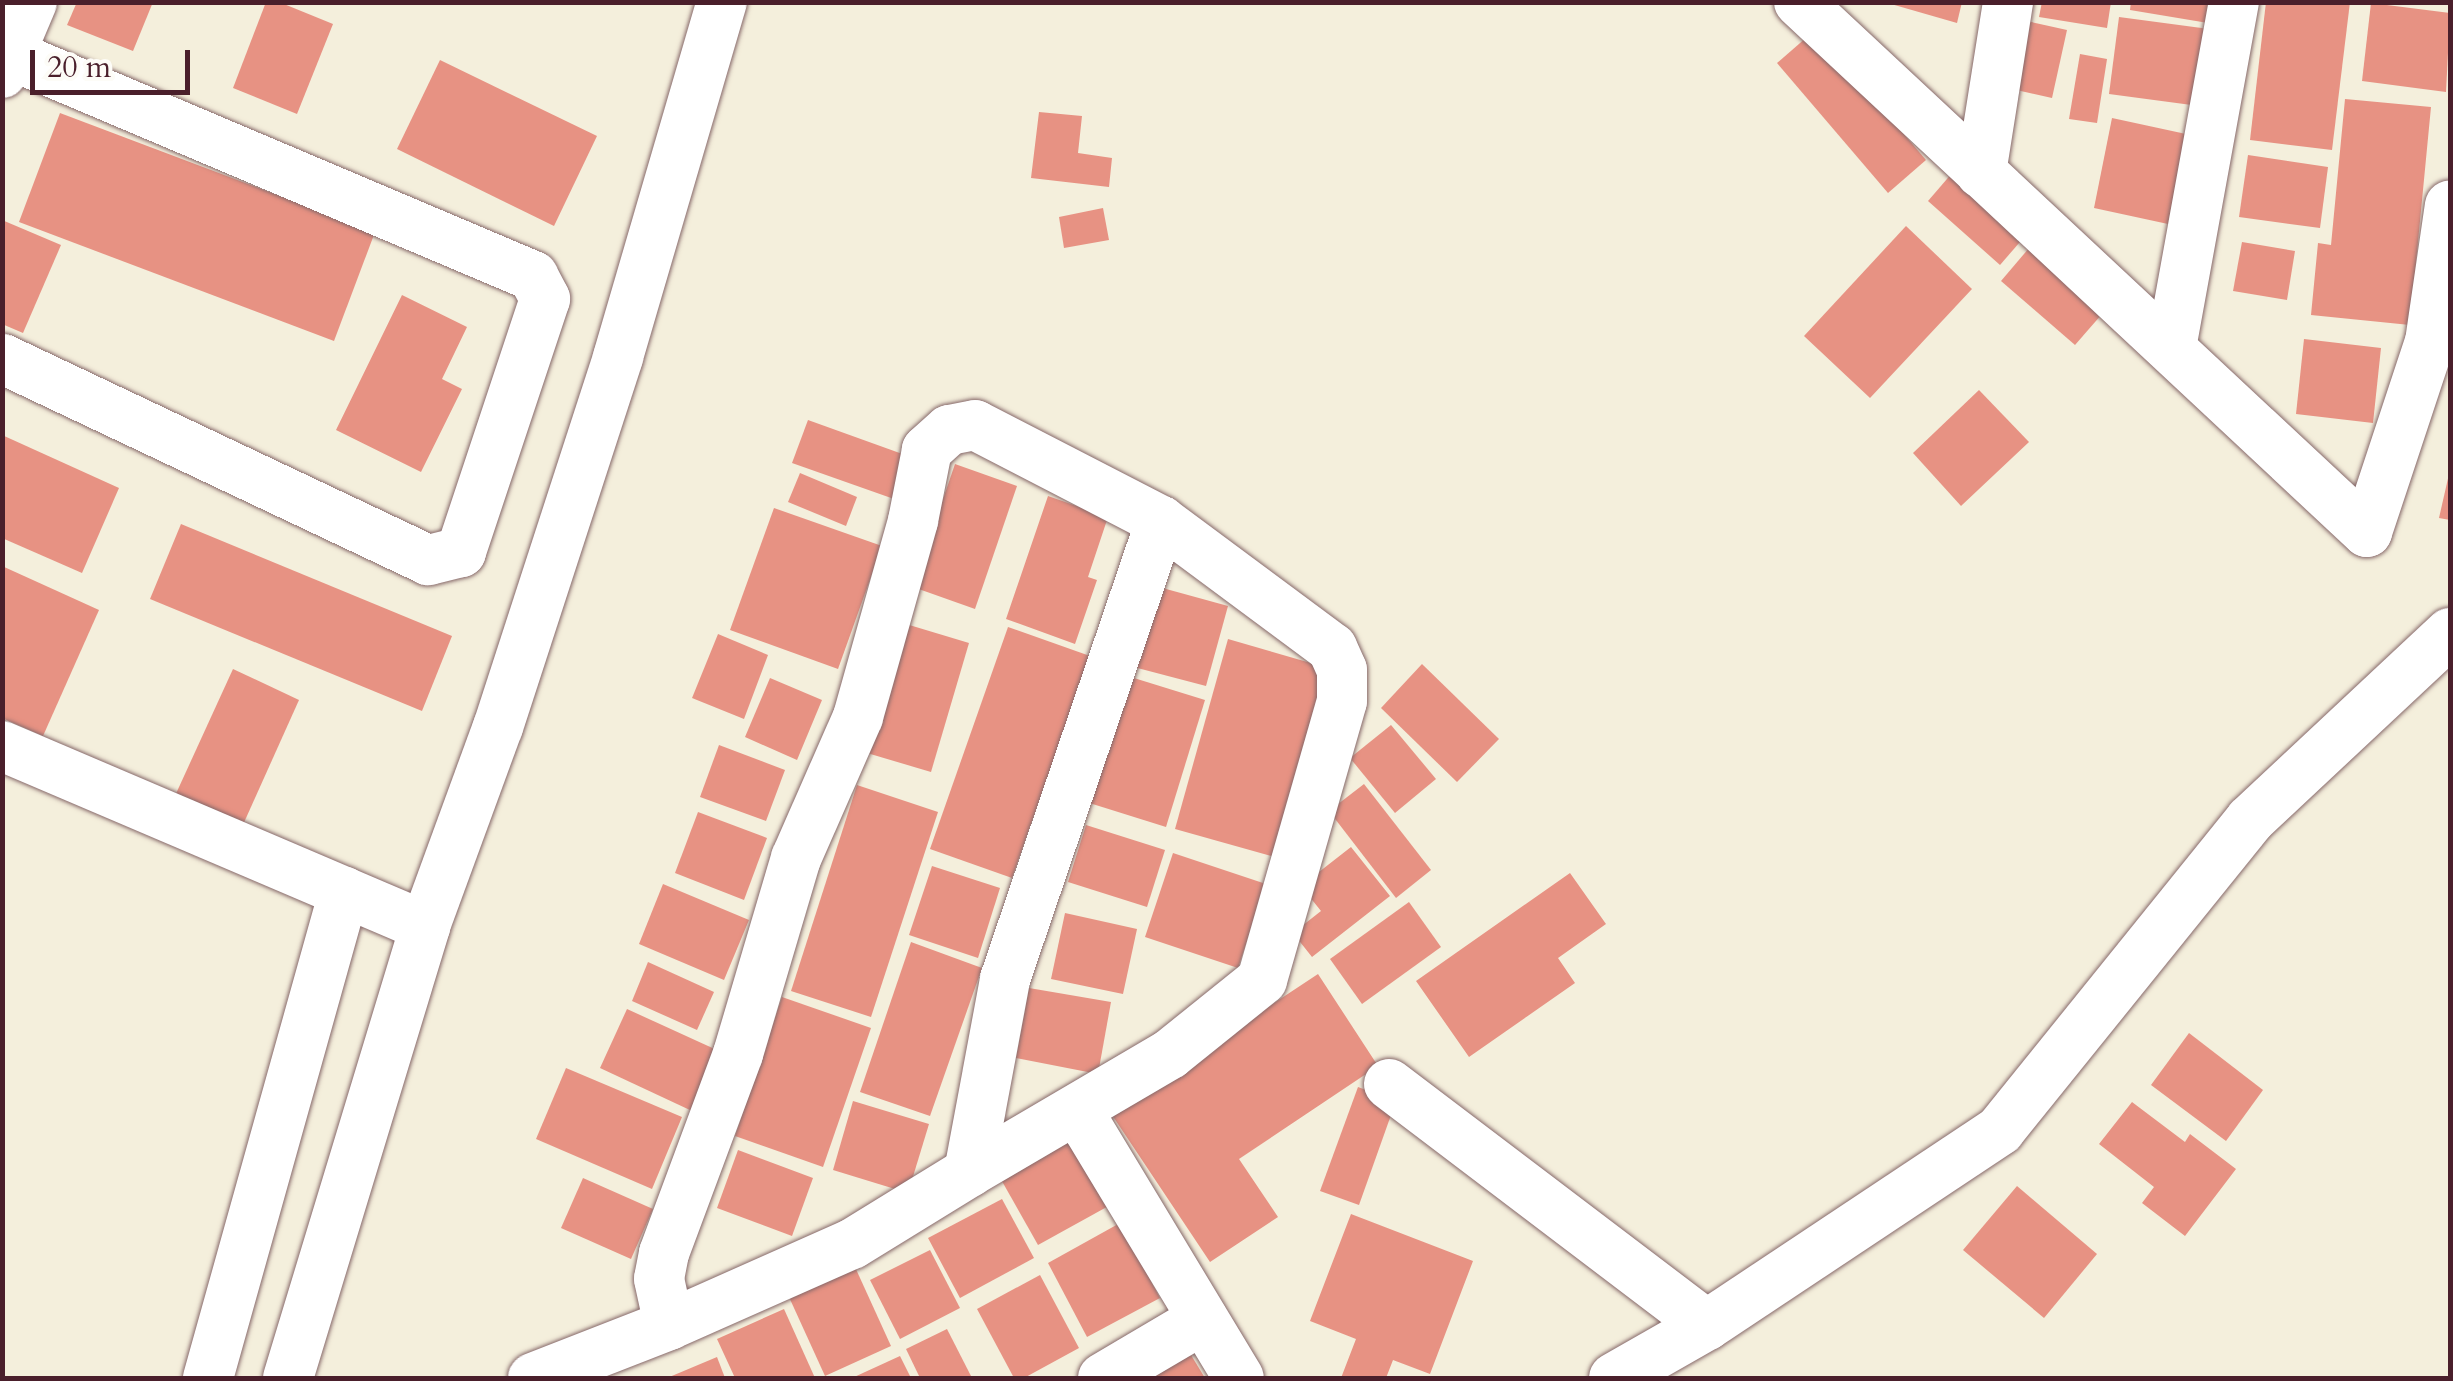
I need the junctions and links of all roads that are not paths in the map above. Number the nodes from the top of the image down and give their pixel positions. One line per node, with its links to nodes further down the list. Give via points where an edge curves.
1 (32, 2): 6 (street)
2 (722, 2): 15 (street, via 618,357 498,727)
3 (1798, 2): 7 (street)
4 (2008, 2): 7 (street)
5 (2234, 2): 9 (street)
6 (6, 60): 10 (street, via 533,276 546,299 461,552 428,560)
7 (1982, 172): 9 (street)
8 (2450, 206): 9 (street, via 2430,342 2367,532)
9 (2171, 348)
10 (2, 359)
11 (1162, 521): 17 (street, via 1332,648 1342,670 1342,700 1262,980 1170,1054); 18 (street, via 1005,979); 20 (street, via 976,425 949,430 927,450 858,717 796,858 738,1054 664,1253 659,1279)
12 (2450, 632): 21 (street, via 2250,820 2000,1130)
13 (2, 746): 14 (street)
14 (344, 892): 15 (street); 22 (street)
15 (424, 926): 23 (street)
16 (1388, 1084): 21 (street)
17 (1082, 1108): 18 (street); 19 (street)
18 (968, 1172): 20 (street, via 852,1244)
19 (1203, 1319): 25 (street); 26 (street)
20 (669, 1324): 24 (street)
21 (1706, 1325): 27 (street)
22 (208, 1378)
23 (288, 1378)
24 (532, 1378)
25 (1103, 1378)
26 (1239, 1378)
27 (1614, 1378)

